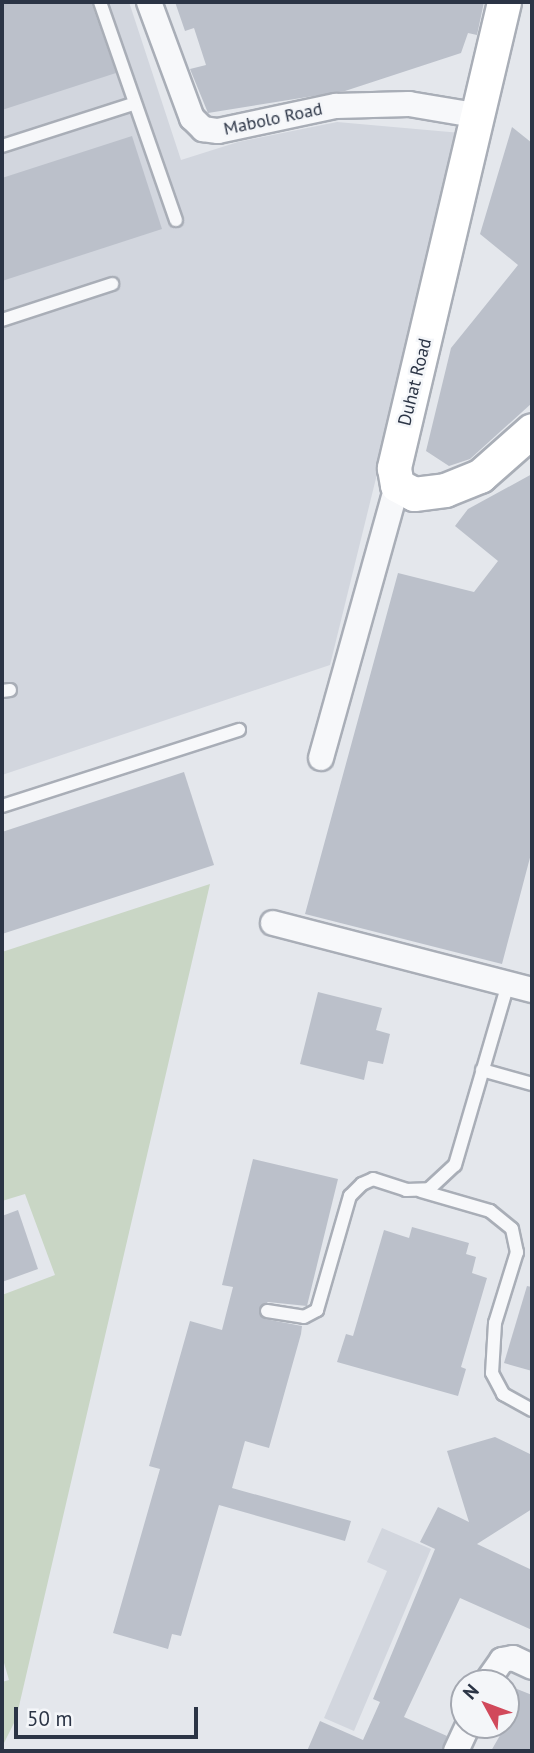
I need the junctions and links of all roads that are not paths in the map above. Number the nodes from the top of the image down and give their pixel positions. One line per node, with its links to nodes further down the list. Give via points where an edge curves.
1 (100, 2): 4 (lane)
2 (149, 2): 5 (street, Mabolo Road, via 192,118 203,129 218,131 336,106 409,104)
3 (504, 2): 5 (street, Duhat Road)
4 (133, 104): 6 (lane); 7 (lane)
5 (481, 116): 11 (street, Duhat Road, via 394,468)
6 (2, 146)
7 (176, 220)
8 (112, 284): 9 (lane)
9 (2, 320)
10 (532, 430): 11 (street, via 480,476 445,490 414,494)
11 (397, 485): 13 (street, Duhat Road)
12 (239, 730): 14 (lane)
13 (321, 758)
14 (2, 806)
15 (273, 923): 16 (street)
16 (508, 984): 17 (street); 18 (lane)
17 (532, 990)
18 (482, 1070): 19 (lane); 20 (lane, via 455,1165 439,1182)
19 (532, 1084)
20 (418, 1190): 21 (lane, via 373,1179 362,1184 351,1196 317,1310 304,1317); 22 (lane, via 490,1211 512,1229 515,1262 495,1323 492,1373 503,1394)
21 (267, 1311)
22 (532, 1410)
23 (532, 1667): 24 (street, via 513,1658 502,1660)
24 (496, 1669)

